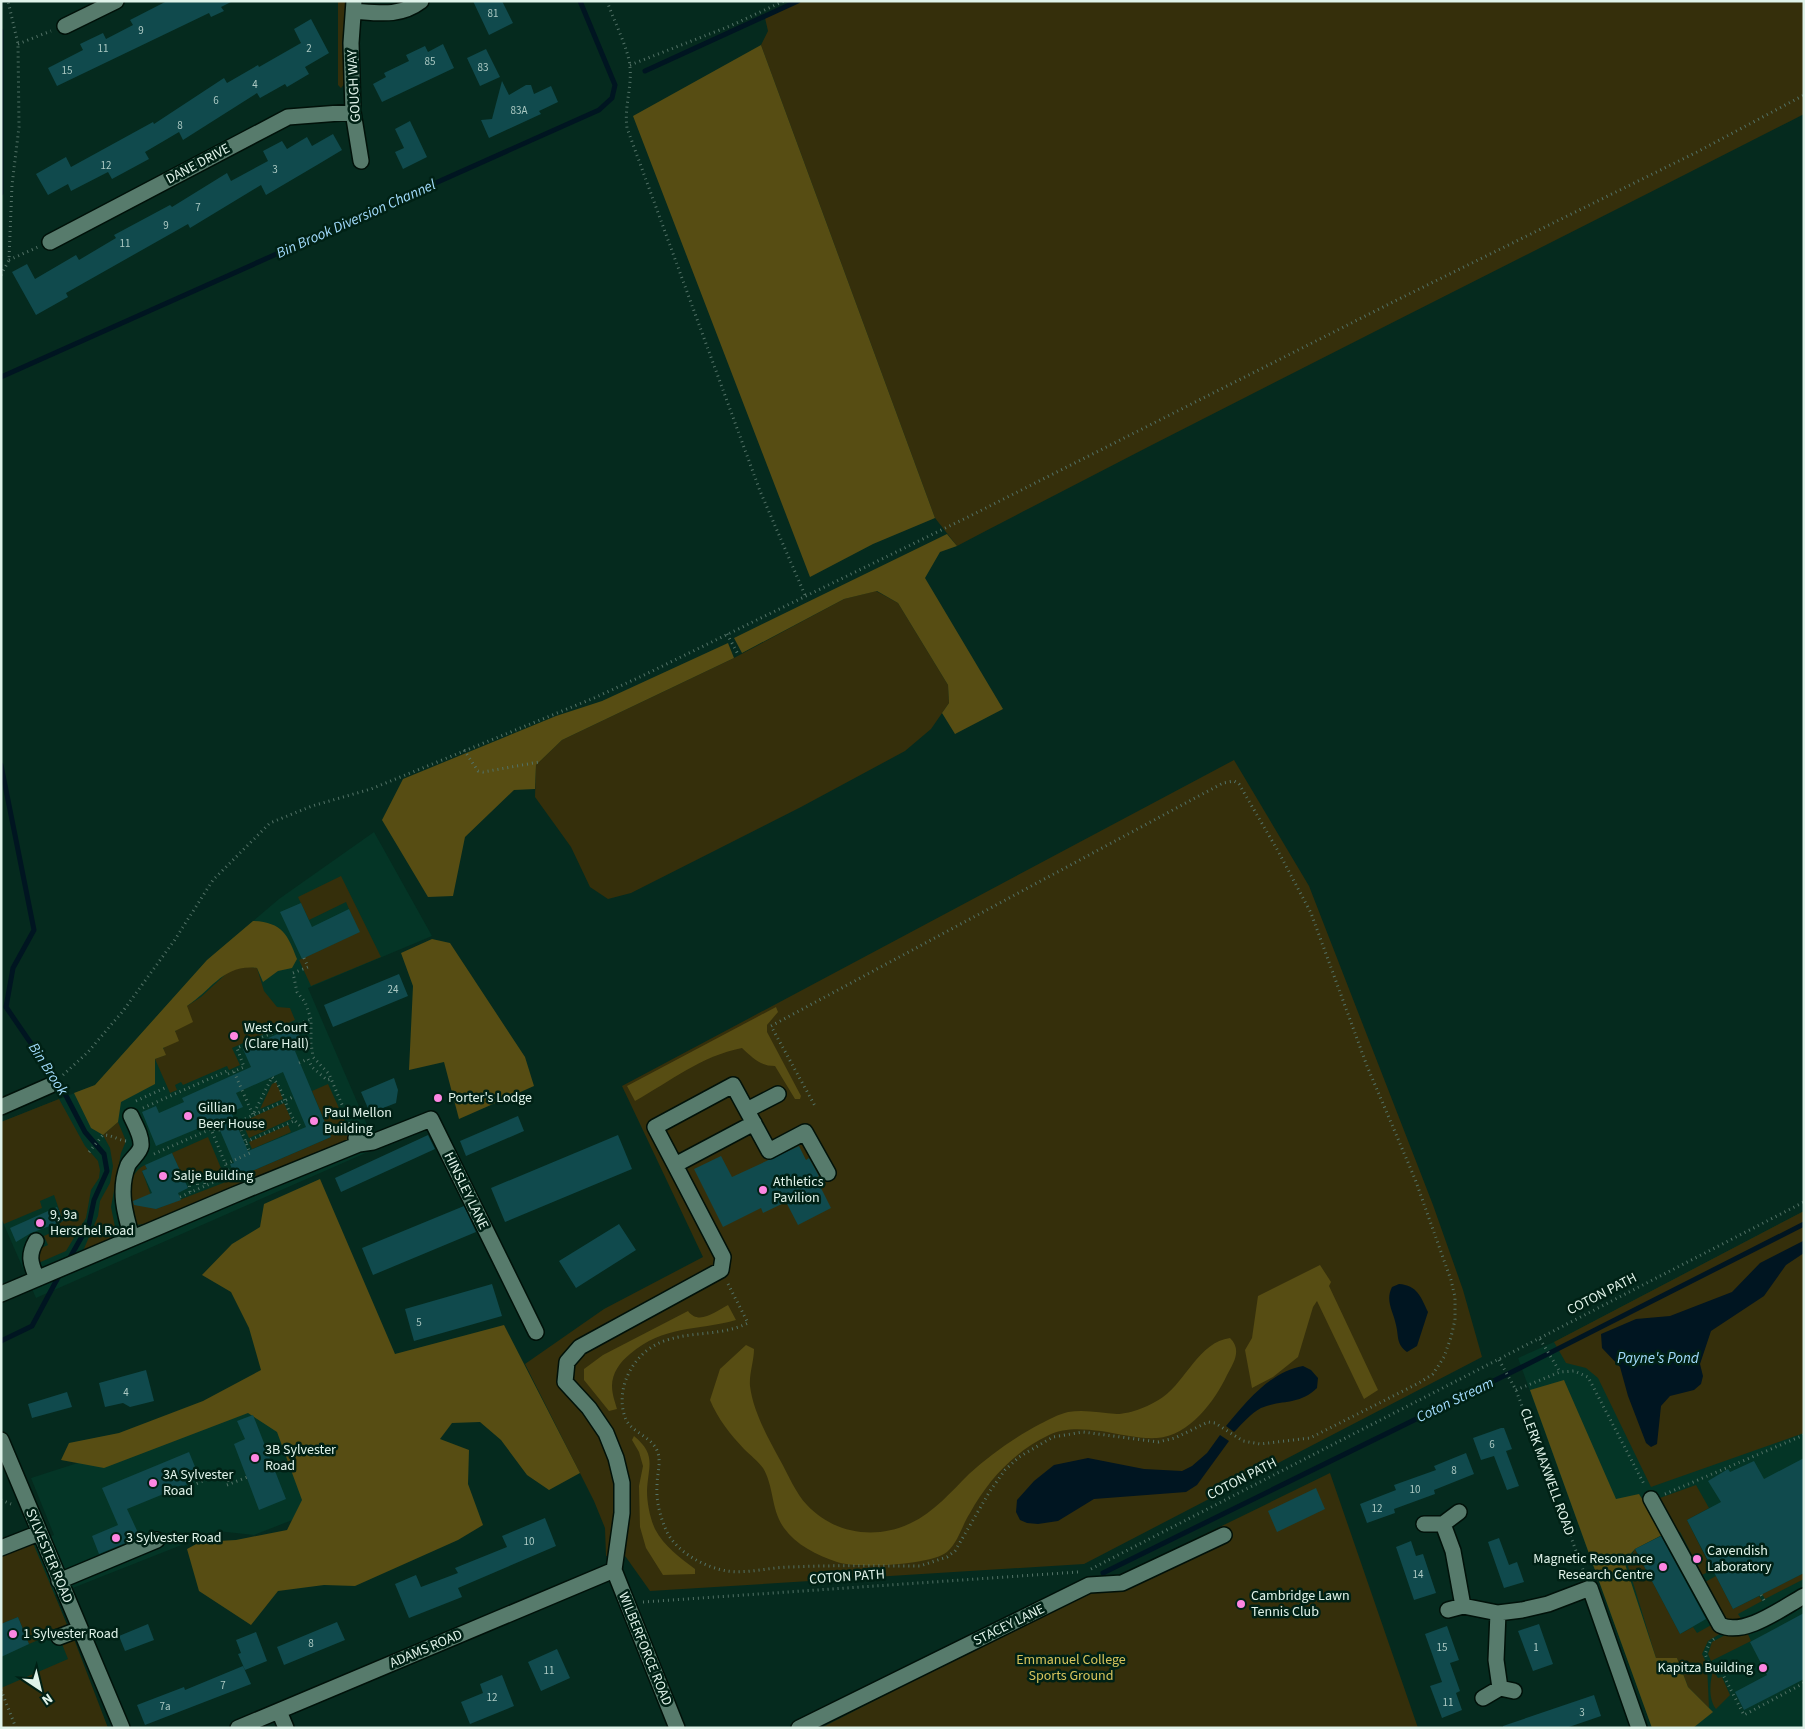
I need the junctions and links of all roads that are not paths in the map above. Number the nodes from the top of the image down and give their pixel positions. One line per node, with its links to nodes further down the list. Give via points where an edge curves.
1 (116, 1): 4 (street)
2 (421, 1): 3 (street, GOUGH WAY, via 397,14)
3 (354, 6): 5 (street, GOUGH WAY, via 351,43)
4 (65, 26)
5 (353, 112): 6 (street, GOUGH WAY); 7 (street, DANE DRIVE, via 288,118)
6 (361, 161)
7 (50, 242)
8 (51, 1085): 10 (street)
9 (778, 1094): 12 (street)
10 (1, 1107)
11 (131, 1116): 15 (street, via 141,1148 129,1165 123,1190 123,1208)
12 (750, 1117): 13 (street); 13 (street, via 733,1085 655,1127); 14 (street, via 769,1151 805,1132)
13 (675, 1165): 29 (street, via 723,1257 720,1270 580,1347 567,1362 565,1382 606,1433 622,1483 622,1513)
14 (828, 1173)
15 (132, 1238): 17 (street); 19 (street, HINSLEY LANE, via 358,1141 373,1142 431,1119)
16 (36, 1241): 17 (street, via 30,1263)
17 (41, 1276): 18 (street)
18 (1, 1294)
19 (536, 1332)
20 (1, 1440): 25 (street, SYLVESTER ROAD)
21 (1651, 1499): 31 (street, via 1720,1624 1731,1629 1745,1628)
22 (1459, 1512): 24 (street)
23 (1424, 1524): 24 (street)
24 (1444, 1524): 32 (street, via 1453,1551 1455,1608)
25 (39, 1533): 28 (street); 30 (street, SYLVESTER ROAD)
26 (1224, 1535): 41 (street, STACEY LANE, via 1122,1583 1089,1586)
27 (157, 1540): 30 (street)
28 (1, 1548)
29 (614, 1570): 36 (street, ADAMS ROAD); 40 (street, WILBERFORCE ROAD)
30 (59, 1581): 33 (street, SYLVESTER ROAD)
31 (1804, 1596)
32 (1498, 1613): 35 (street, via 1496,1660 1507,1689); 42 (street, via 1548,1604 1590,1588)
33 (80, 1629): 34 (street); 37 (street, SYLVESTER ROAD)
34 (59, 1637)
35 (1483, 1698)
36 (279, 1711): 38 (street, ADAMS ROAD); 39 (street)
37 (122, 1728)
38 (238, 1728)
39 (286, 1728)
40 (677, 1728)
41 (799, 1728)
42 (1639, 1728)

